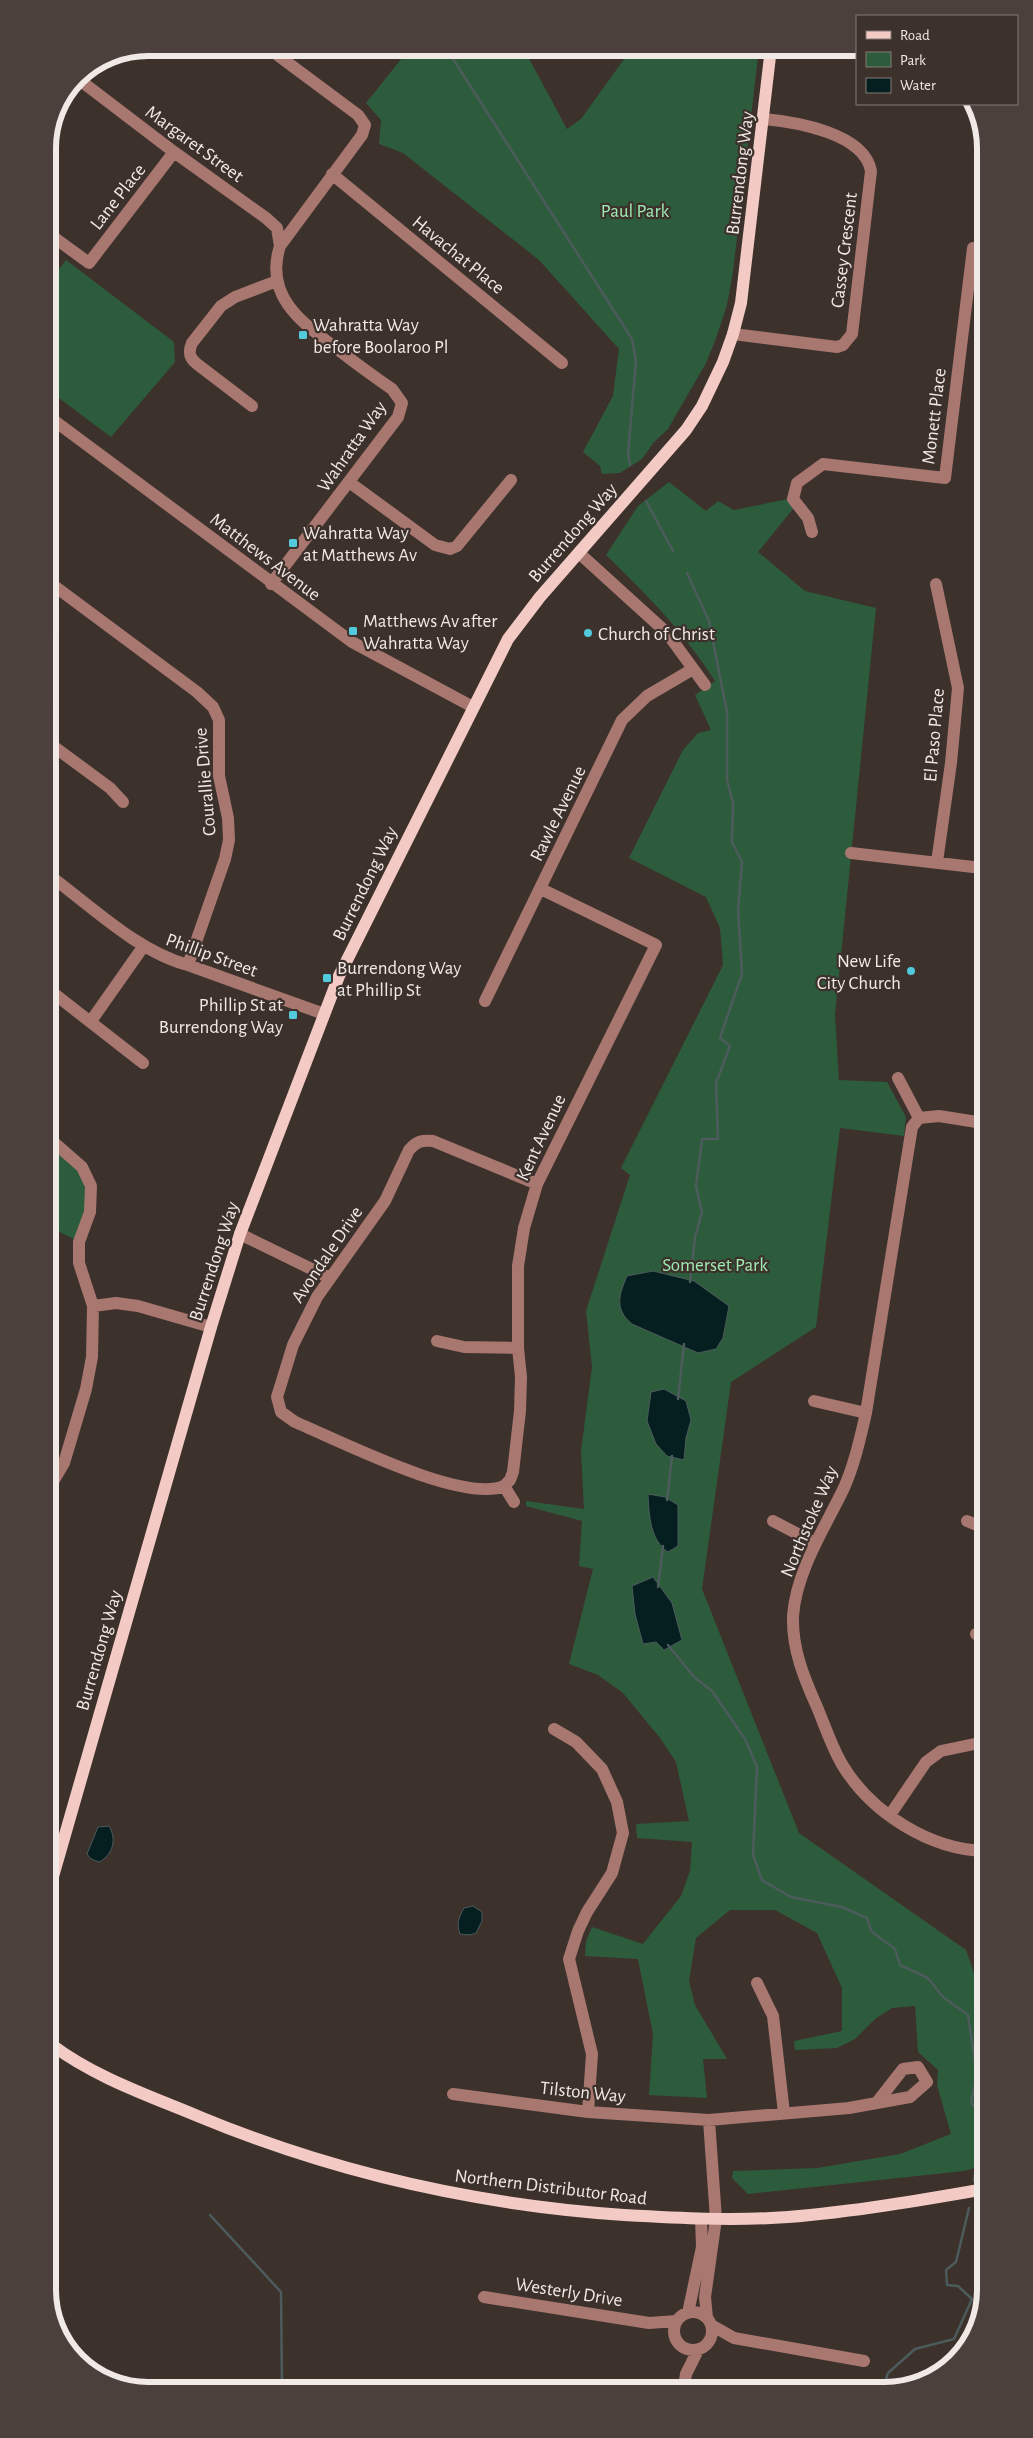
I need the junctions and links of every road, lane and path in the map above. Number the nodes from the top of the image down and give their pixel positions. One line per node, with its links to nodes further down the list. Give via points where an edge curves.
1 (279, 56): 6 (street, Wahratta Way, via 358,114 365,125 362,135)
2 (771, 56): 4 (main road, Burrendong Way)
3 (83, 83): 5 (street, Margaret Street)
4 (764, 120): 11 (main road, Burrendong Way, via 746,273); 11 (street, Cassey Crescent, via 805,124 820,129 854,148 869,163 871,171 852,334 843,345 836,347)
5 (174, 152): 7 (street, Lane Place, via 89,263); 8 (street, Margaret Street, via 272,223 277,228)
6 (332, 174): 8 (street, Wahratta Way); 12 (street, Havachat Place)
7 (56, 239)
8 (280, 246): 10 (street, Wahratta Way)
9 (977, 249): 17 (street, Monett Place, via 973,248 945,478 824,464 797,483 793,499 808,518)
10 (278, 281): 13 (street, via 235,297 221,306 189,350 192,360); 16 (street, Wahratta Way, via 283,298 295,316 392,390 402,403 398,417)
11 (733, 334): 18 (main road, Burrendong Way, via 712,386 686,430)
12 (562, 362)
13 (252, 406)
14 (56, 422): 19 (street, Matthews Avenue)
15 (511, 480): 16 (street, via 457,546 450,549 435,545)
16 (350, 482): 19 (street, Wahratta Way)
17 (812, 532)
18 (580, 553): 22 (street, via 667,632); 24 (main road, Burrendong Way, via 512,632)
19 (272, 584): 24 (street, Matthews Avenue, via 369,653)
20 (936, 584): 28 (street, El Paso Place, via 958,688)
21 (56, 587): 33 (street, Courallie Drive, via 197,692 213,707 219,720 219,776 229,840)
22 (693, 668): 23 (street); 31 (street, Rawle Avenue, via 646,696 622,720)
23 (705, 685)
24 (473, 707): 36 (main road, Burrendong Way, via 343,969)
25 (56, 748): 26 (street, via 110,788)
26 (123, 802)
27 (851, 853): 28 (street)
28 (937, 862): 29 (street)
29 (977, 867)
30 (56, 880): 32 (street, Phillip Street)
31 (541, 889): 35 (street, Rawle Avenue); 43 (street, Kent Avenue, via 656,945)
32 (143, 947): 33 (street, Phillip Street, via 168,960); 37 (street)
33 (188, 965): 36 (street, Phillip Street)
34 (56, 995): 37 (street)
35 (485, 1001)
36 (324, 1014): 44 (main road, Burrendong Way)
37 (91, 1021): 38 (street)
38 (143, 1063)
39 (898, 1078): 40 (street)
40 (919, 1118): 41 (street, via 939,1116); 51 (street, Northstoke Way, via 911,1130)
41 (977, 1122)
42 (56, 1144): 46 (street, via 82,1167 91,1186 90,1212 80,1242 78,1263)
43 (537, 1184): 45 (street, Avondale Drive, via 438,1143 423,1140 410,1150 385,1201); 49 (street, Kent Avenue, via 524,1228 518,1266)
44 (240, 1234): 45 (street); 47 (main road, Burrendong Way)
45 (330, 1278): 53 (street, Avondale Drive, via 293,1345 277,1397 281,1412 295,1422 432,1479 481,1490)
46 (93, 1306): 47 (street, via 116,1303 138,1306); 52 (street, via 92,1356 86,1389 64,1463)
47 (210, 1327): 63 (main road, Burrendong Way)
48 (437, 1341): 49 (street, via 464,1347)
49 (518, 1348): 53 (street, Kent Avenue, via 520,1411 513,1472)
50 (814, 1402): 51 (street)
51 (866, 1413): 58 (street, Northstoke Way, via 844,1488)
52 (56, 1477)
53 (504, 1486): 54 (street)
54 (514, 1502)
55 (773, 1521): 58 (street)
56 (967, 1521): 57 (street)
57 (977, 1525)
58 (815, 1543): 61 (street, Northstoke Way, via 803,1571 793,1616 798,1664 842,1765 870,1801)
59 (554, 1729): 70 (street, via 576,1742 602,1769 616,1802 623,1833 612,1873 587,1912 569,1959 592,2054)
60 (977, 1743): 61 (street, via 941,1751 926,1762)
61 (890, 1814): 62 (street, Northstoke Way, via 932,1839)
62 (977, 1849)
63 (56, 1866)
64 (756, 1983): 71 (street, via 773,2016)
65 (56, 2048): 67 (main road, Northern Distributor Road)
66 (56, 2058): 67 (main road, Northern Distributor Road)
67 (73, 2061): 74 (main road, Northern Distributor Road, via 260,2140 391,2180 475,2198 546,2208)
68 (454, 2094): 70 (street, Tilston Way)
69 (878, 2101): 71 (street, Tilston Way, via 849,2108)
70 (588, 2112): 72 (street, Tilston Way)
71 (784, 2113): 72 (street, Tilston Way)
72 (709, 2120): 75 (street)
73 (977, 2190): 75 (main road, Northern Distributor Road, via 788,2217)
74 (701, 2219): 75 (main road, Northern Distributor Road); 77 (street, via 702,2247)
75 (716, 2219): 79 (street, via 705,2297)
76 (484, 2297): 80 (street, Westerly Drive)
77 (688, 2313): 78 (street); 79 (street, via 695,2312)
78 (677, 2321): 80 (street, Westerly Drive); 82 (street, via 674,2328)
79 (709, 2322): 81 (street); 83 (street, via 711,2337)
80 (649, 2323): 82 (street, Westerly Drive)
81 (734, 2338): 83 (street); 84 (street)
82 (677, 2341): 83 (street, via 689,2350); 85 (street)
83 (704, 2346): 85 (street)
84 (864, 2361)
85 (685, 2380)

